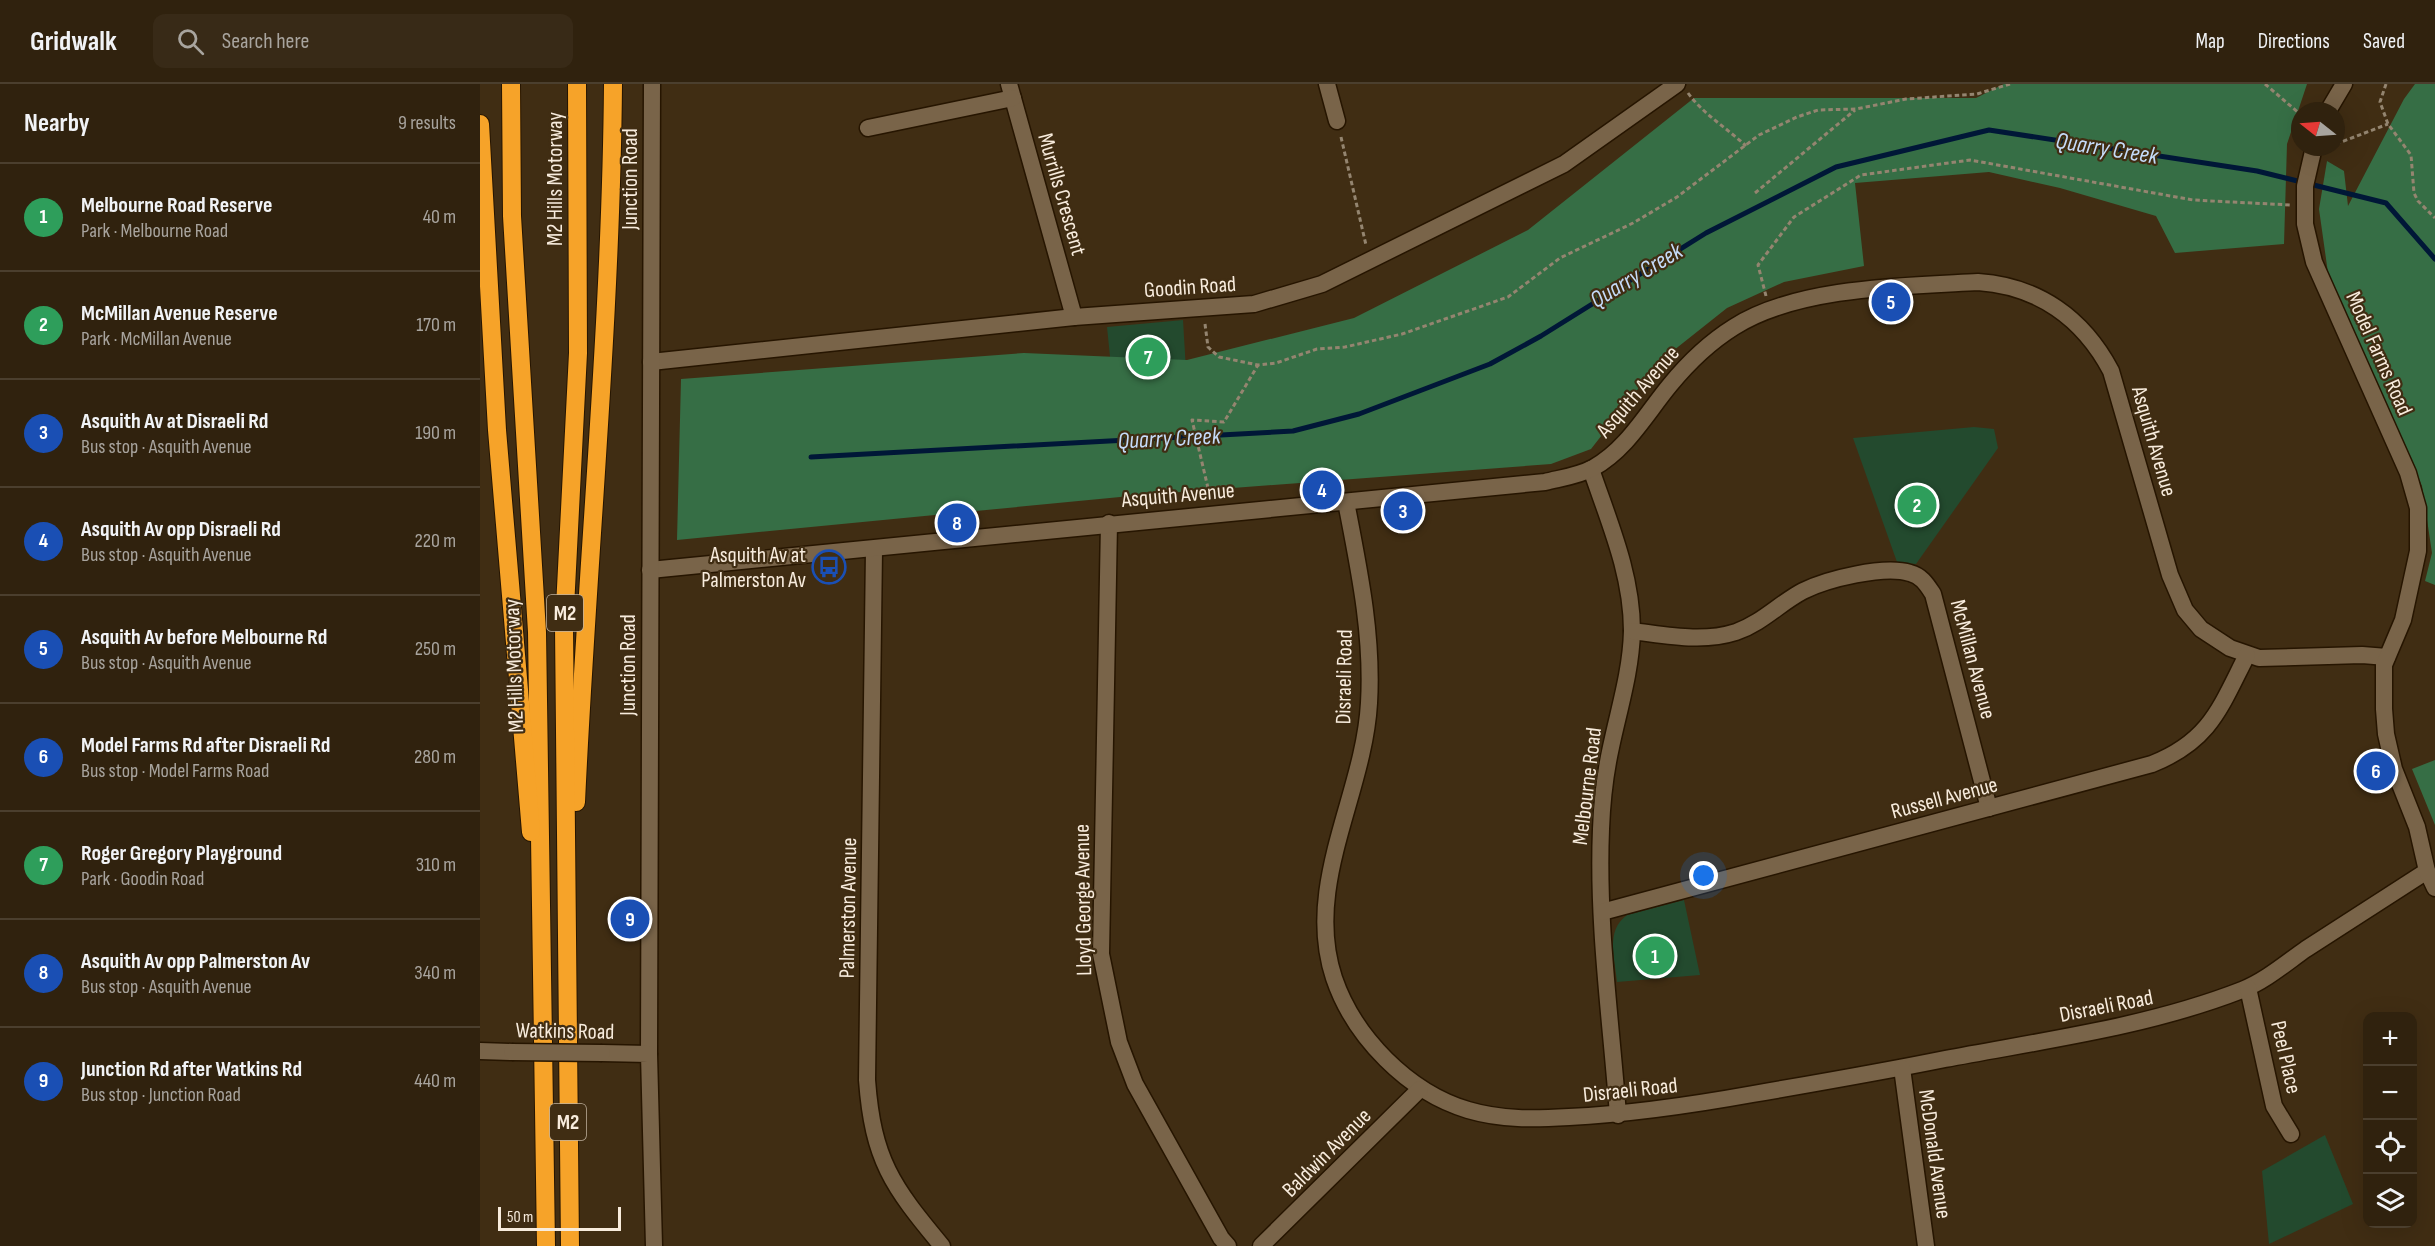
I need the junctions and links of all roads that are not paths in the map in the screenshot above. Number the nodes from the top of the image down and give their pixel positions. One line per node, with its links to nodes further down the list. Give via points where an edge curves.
1 (511, 84): 29 (highway, M2 Hills Motorway / M2, via 514,250 537,632)
2 (577, 84): 31 (highway, M2 Hills Motorway / M2, via 578,353 564,627)
3 (613, 84): 31 (highway, via 599,450 581,687)
4 (652, 84): 16 (street, Junction Road)
5 (1327, 84): 11 (street)
6 (1677, 84): 8 (street, Goodin Road)
7 (2344, 84): 10 (street)
8 (1657, 89): 15 (street, Goodin Road, via 1564,164 1322,284 1254,304)
9 (1011, 91): 13 (street); 15 (street, Murrills Crescent)
10 (2333, 102)
11 (1337, 121)
12 (480, 124): 29 (highway, via 497,430)
13 (868, 128)
14 (2311, 156): 24 (street, Model Farms Road, via 2305,206 2314,262 2408,473 2418,508 2418,551 2403,620)
15 (1074, 317): 16 (street, Goodin Road)
16 (651, 362): 21 (street, Junction Road)
17 (1591, 469): 18 (street, Asquith Avenue, via 1520,486); 22 (street, Melbourne Road, via 1628,585); 23 (street, Asquith Avenue, via 1624,443 1684,368 1734,327 1757,314 1815,296 1978,282 2025,290 2066,313 2099,349 2111,371 2180,599 2193,620 2210,636)
18 (1346, 502): 19 (street, Asquith Avenue); 35 (street, Disraeli Road, via 1363,584 1369,639 1369,706 1357,773 1331,864 1325,923 1334,976 1354,1020 1382,1056)
19 (1109, 523): 20 (street, Asquith Avenue); 42 (street, Lloyd George Avenue, via 1101,954 1107,995 1135,1084)
20 (874, 550): 21 (street, Asquith Avenue); 41 (street, Palmerston Avenue, via 867,1080 870,1117 892,1183)
21 (650, 570): 33 (street, Junction Road)
22 (1632, 631): 25 (street, McMillan Avenue, via 1689,638 1737,632 1823,582 1885,571 1912,573 1924,580 1933,594); 28 (street, Melbourne Road, via 1627,682 1610,749 1601,810)
23 (2247, 656): 24 (street, Asquith Avenue); 25 (street, Russell Avenue, via 2213,719 2182,751 2152,764)
24 (2386, 657): 26 (street, Model Farms Road, via 2386,734 2394,769 2417,827)
25 (1989, 808): 28 (street, Russell Avenue)
26 (2427, 871): 27 (street, Model Farms Road); 30 (street, Disraeli Road)
27 (2435, 888)
28 (1602, 912): 36 (street, Melbourne Road)
29 (543, 941): 38 (highway, M2 Hills Motorway / M2)
30 (2247, 988): 34 (street, Disraeli Road, via 2175,1014); 37 (street, Peel Place, via 2274,1107)
31 (567, 998): 39 (highway, M2 Hills Motorway / M2)
32 (480, 1052): 33 (street, Watkins Road, bridge)
33 (649, 1054): 40 (street, Junction Road)
34 (1902, 1068): 36 (street, Disraeli Road, via 1673,1109); 44 (street, McDonald Avenue)
35 (1420, 1089): 36 (street, Disraeli Road, via 1466,1110 1514,1120); 43 (street, Baldwin Avenue)
36 (1618, 1115)
37 (2290, 1134)
38 (546, 1246)
39 (570, 1246)
40 (654, 1246)
41 (942, 1246)
42 (1228, 1246)
43 (1261, 1246)
44 (1926, 1246)

